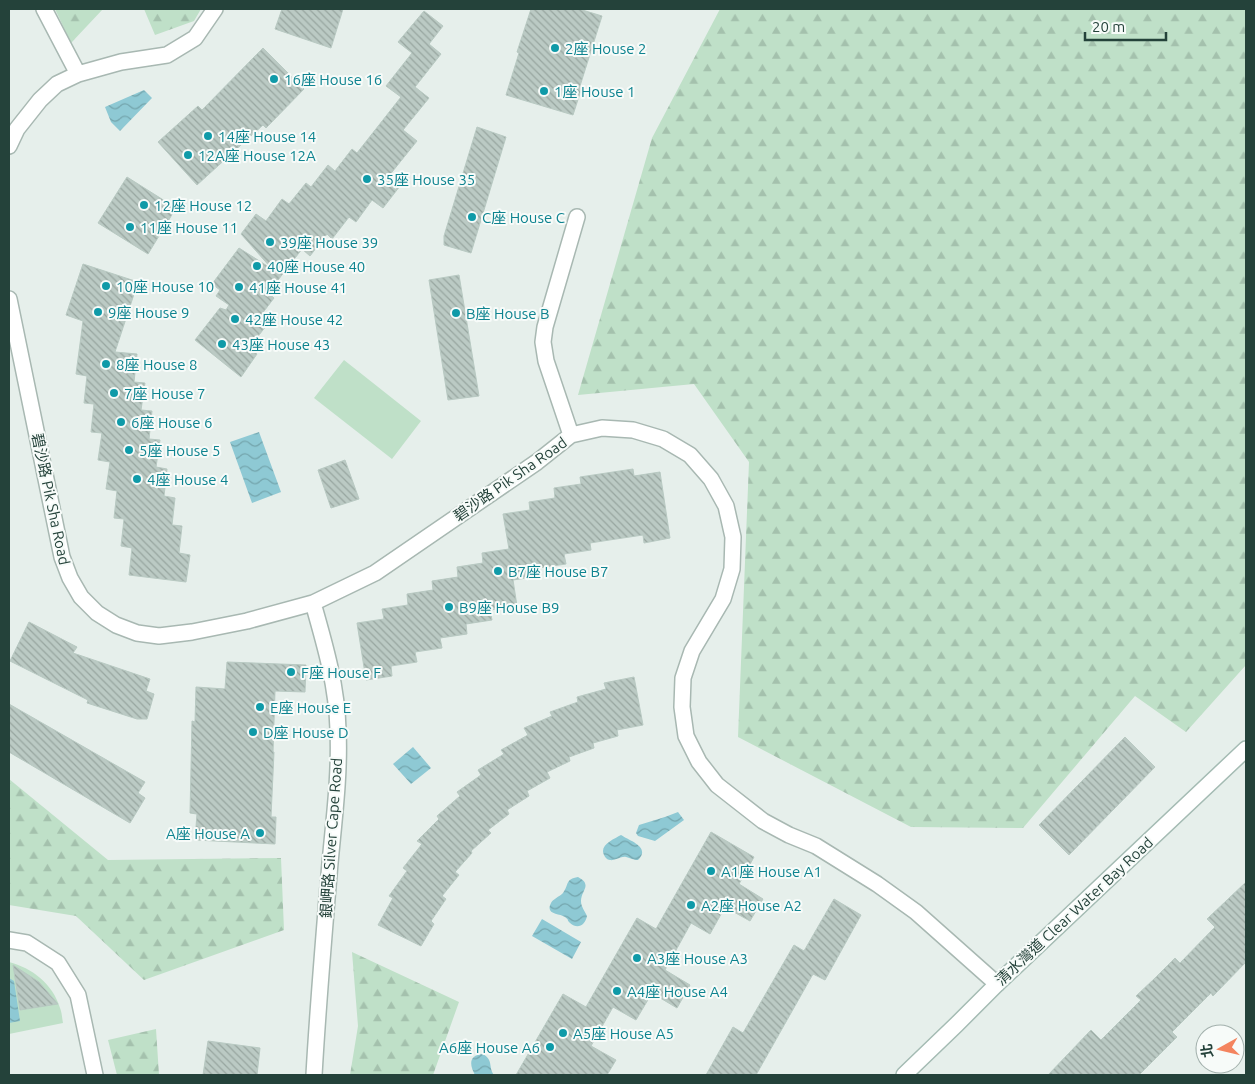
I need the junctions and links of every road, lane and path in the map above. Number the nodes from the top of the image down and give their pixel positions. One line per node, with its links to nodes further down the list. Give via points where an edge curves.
1 (44, 9): 3 (street)
2 (215, 9): 3 (street, via 195,38 167,55 121,62)
3 (78, 74): 4 (street, via 57,84 40,100 17,128)
4 (9, 146)
5 (577, 217): 7 (street, via 542,342)
6 (9, 299): 8 (street, 碧沙路 Pik Sha Road, via 62,557 81,597 97,613 123,628 159,636 247,622)
7 (571, 435): 8 (street, 碧沙路 Pik Sha Road, via 537,462 375,573); 11 (street, 碧沙路 Pik Sha Road, via 602,428 633,430 663,439 690,455 711,479 726,506 733,537 732,568 723,598 692,651 683,678 682,708 686,736 707,773 717,785 763,820 816,846 916,912)
8 (313, 603): 13 (street, 銀岬路 Silver Cape Road, via 327,649 338,730 338,770)
9 (1246, 749): 11 (street, 清水灣道 Clear Water Bay Road)
10 (9, 940): 12 (street, via 27,942 58,963 78,995)
11 (997, 984): 14 (street, 清水灣道 Clear Water Bay Road)
12 (96, 1075)
13 (314, 1075)
14 (904, 1075)

